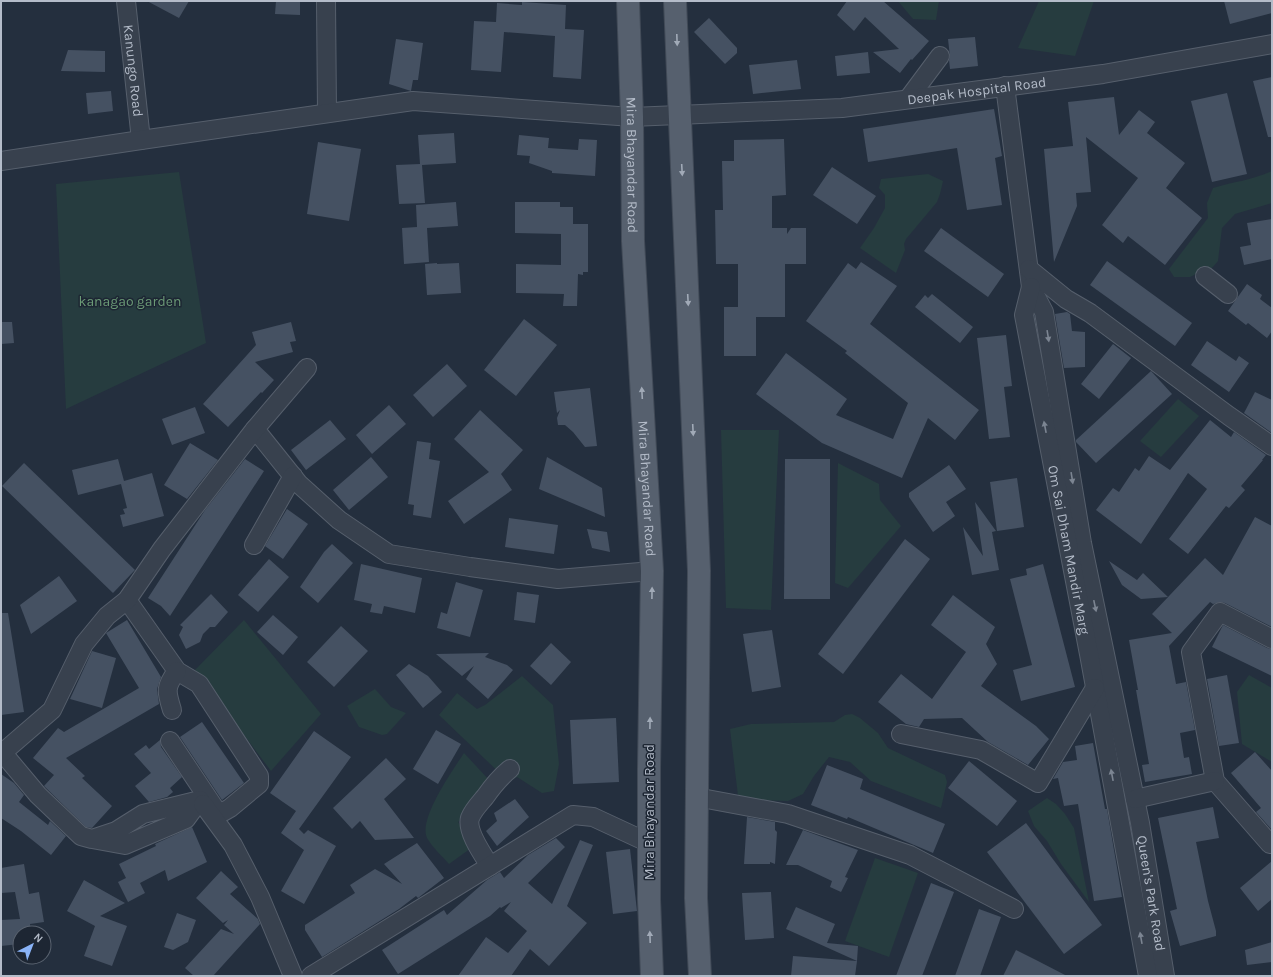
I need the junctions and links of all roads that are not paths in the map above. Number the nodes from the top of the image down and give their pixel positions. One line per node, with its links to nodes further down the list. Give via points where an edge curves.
1 (126, 1): 12 (street, Kanungo Road)
2 (326, 1): 9 (street)
3 (628, 1): 11 (main road, Mira Bhayandar Road)
4 (675, 1): 10 (main road, one-way to 10)
5 (1272, 44): 7 (street, Deepak Hospital Road, via 1103,74)
6 (940, 56): 8 (street)
7 (1005, 86): 8 (street, Deepak Hospital Road); 15 (street, Om Sai Dham Mandir Marg)
8 (908, 99): 10 (street, Deepak Hospital Road, via 842,108)
9 (327, 113): 11 (street, Deepak Hospital Road, via 413,101); 12 (street, Deepak Hospital Road)
10 (679, 115): 11 (street, Deepak Hospital Road); 36 (main road, one-way to 36, via 700,571)
11 (632, 117): 25 (main road, Mira Bhayandar Road, one-way to 11, via 633,241)
12 (141, 140): 13 (street, Deepak Hospital Road)
13 (1, 161)
14 (1205, 276): 16 (street)
15 (1030, 278): 17 (street, Om Sai Dham Mandir Marg); 18 (street, Om Sai Dham Mandir Marg); 22 (street, via 1090,313)
16 (1228, 294)
17 (1044, 312): 18 (street); 21 (street, Om Sai Dham Mandir Marg, one-way to 21)
18 (1024, 315): 21 (street, Om Sai Dham Mandir Marg, one-way to 18)
19 (307, 368): 20 (street)
20 (255, 429): 23 (street); 26 (street, via 162,549)
21 (1058, 446): 29 (street, Om Sai Dham Mandir Marg); 37 (street, Om Sai Dham Mandir Marg, one-way to 37, via 1082,543)
22 (1272, 446)
23 (292, 476): 24 (street); 25 (street, via 339,520 389,554 558,579)
24 (254, 545)
25 (652, 571): 40 (main road, Mira Bhayandar Road, one-way to 25)
26 (127, 600): 28 (street); 33 (street, via 107,616 84,644 52,710)
27 (1272, 639): 35 (street, via 1220,612 1191,652)
28 (177, 671): 30 (street, via 170,681 167,694); 32 (street, via 199,684 259,776 260,784 230,808 223,812 216,810)
29 (1096, 688): 31 (street, via 1038,783 981,750); 38 (street, Om Sai Dham Mandir Marg, one-way to 29)
30 (172, 710)
31 (901, 734)
32 (170, 741)
33 (2, 753): 43 (street, via 38,795 81,836 92,839 116,831 143,814 200,800 233,845 260,897)
34 (510, 769): 41 (street, via 470,818 472,835)
35 (1215, 781): 37 (street); 39 (street, via 1270,844)
36 (696, 797): 42 (street, via 788,814 910,855); 46 (main road, via 696,898)
37 (1136, 804): 38 (street); 48 (street, Queen's Park Road)
38 (1119, 813): 47 (street, Queen's Park Road, one-way to 38)
39 (1272, 842)
40 (649, 843): 41 (street, via 593,817 573,816); 45 (main road, Mira Bhayandar Road, one-way to 40)
41 (490, 866): 44 (street)
42 (1014, 909)
43 (293, 976)
44 (311, 976)
45 (652, 976)
46 (700, 976)
47 (1148, 976)
48 (1165, 976)

